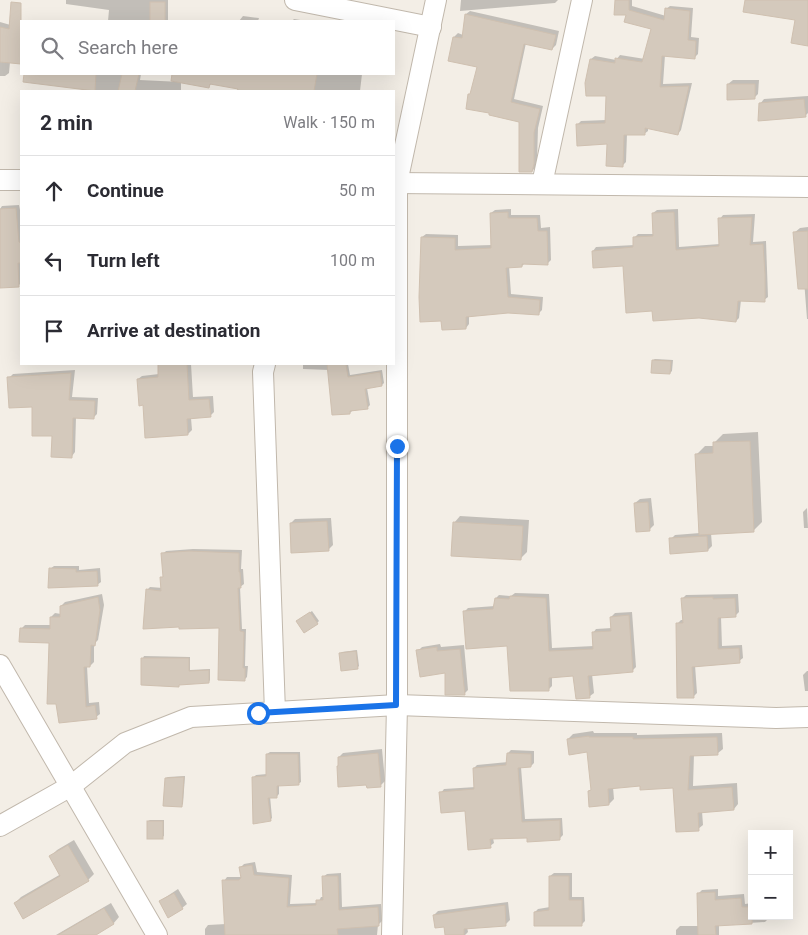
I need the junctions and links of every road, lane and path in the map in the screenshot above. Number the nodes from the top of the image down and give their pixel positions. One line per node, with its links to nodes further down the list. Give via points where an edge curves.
1 (295, 0): 4 (street)
2 (436, 0): 4 (street)
3 (582, 0): 8 (street)
4 (431, 27): 7 (street)
5 (0, 180): 6 (street)
6 (20, 180)
7 (396, 183): 8 (street); 10 (street)
8 (542, 184): 9 (street)
9 (808, 187)
10 (395, 327): 13 (street)
11 (265, 365): 14 (street)
12 (0, 665): 16 (street)
13 (396, 705): 14 (street); 15 (street, via 776,718); 19 (street)
14 (275, 712): 16 (street, via 190,718 126,743)
15 (808, 716)
16 (71, 786): 17 (street); 18 (street)
17 (0, 826)
18 (157, 935)
19 (392, 935)

